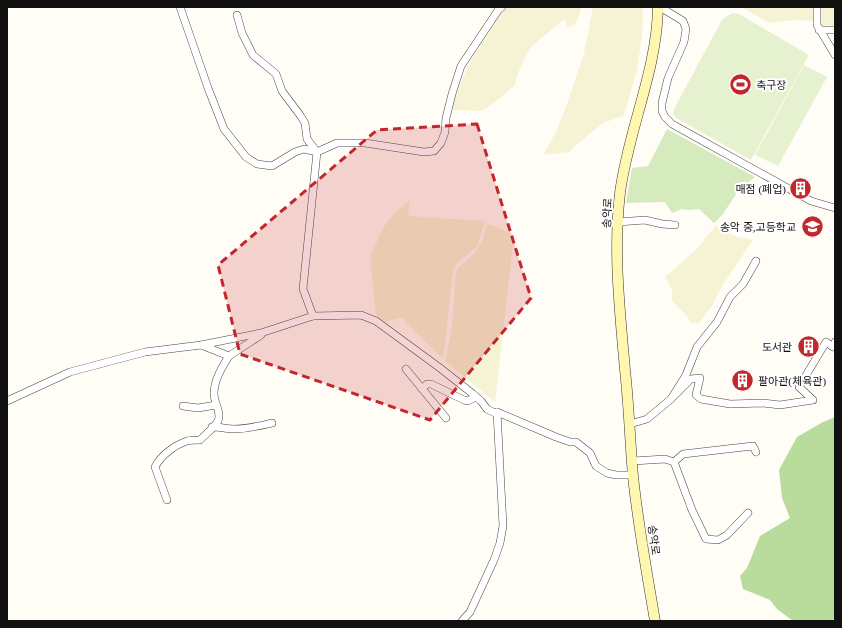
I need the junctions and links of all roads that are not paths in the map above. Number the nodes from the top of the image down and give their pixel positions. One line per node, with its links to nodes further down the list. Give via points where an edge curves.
1 (180, 7): 10 (street, via 224,130 246,157 257,164 272,166 304,149)
2 (502, 7): 10 (street, via 461,66 446,118 445,132 441,144 434,151 424,152 365,143 337,143)
3 (652, 7): 35 (main road, via 643,69 614,202 615,298)
4 (659, 7): 11 (street, via 683,21 686,30 684,42 668,78 662,103 665,117 672,124 812,201); 12 (main road, 송악로, via 652,56 624,166)
5 (817, 7): 7 (street)
6 (237, 15): 10 (street, via 242,33 253,55 276,74 282,91 305,123 307,139)
7 (819, 30): 8 (street); 9 (street)
8 (835, 30)
9 (835, 55)
10 (317, 152): 15 (street, via 302,289)
11 (835, 208)
12 (618, 222): 13 (street, via 645,220); 30 (main road, 송악로, via 617,261)
13 (675, 225)
14 (756, 261): 23 (street, via 743,284 730,297 717,322 697,347 686,375)
15 (313, 316): 16 (street); 22 (street, via 361,315 376,321)
16 (267, 331): 18 (street); 19 (street)
17 (835, 342): 23 (street, via 832,347 826,342 799,387 813,400 780,405 730,404 701,400 696,395 700,378 691,379)
18 (201, 345): 19 (street); 24 (street, via 145,352 70,372)
19 (229, 356): 25 (street, via 214,386)
20 (406, 369): 21 (street)
21 (422, 389): 22 (street, via 431,384 464,400); 28 (street)
22 (476, 397): 27 (street, via 487,409)
23 (671, 399): 30 (street, via 647,419)
24 (7, 401)
25 (216, 405): 26 (street, via 198,408); 31 (street, via 220,413 218,421)
26 (184, 406)
27 (497, 412): 35 (street, via 556,437 576,442 590,453 596,466 616,476); 38 (street, via 503,526 494,560 470,612)
28 (446, 418)
29 (272, 423): 31 (street, via 233,429)
30 (630, 424): 33 (main road, 송악로)
31 (212, 427): 36 (street, via 200,440 188,440 159,459 155,467)
32 (756, 452): 34 (street, via 754,446 705,451 683,454)
33 (633, 461): 34 (street, via 665,459); 40 (main road, 송악로)
34 (674, 462): 37 (street, via 706,539 718,540 727,535)
35 (628, 475): 39 (main road)
36 (167, 500)
37 (748, 513)
38 (462, 621)
39 (650, 621)
40 (655, 621)

